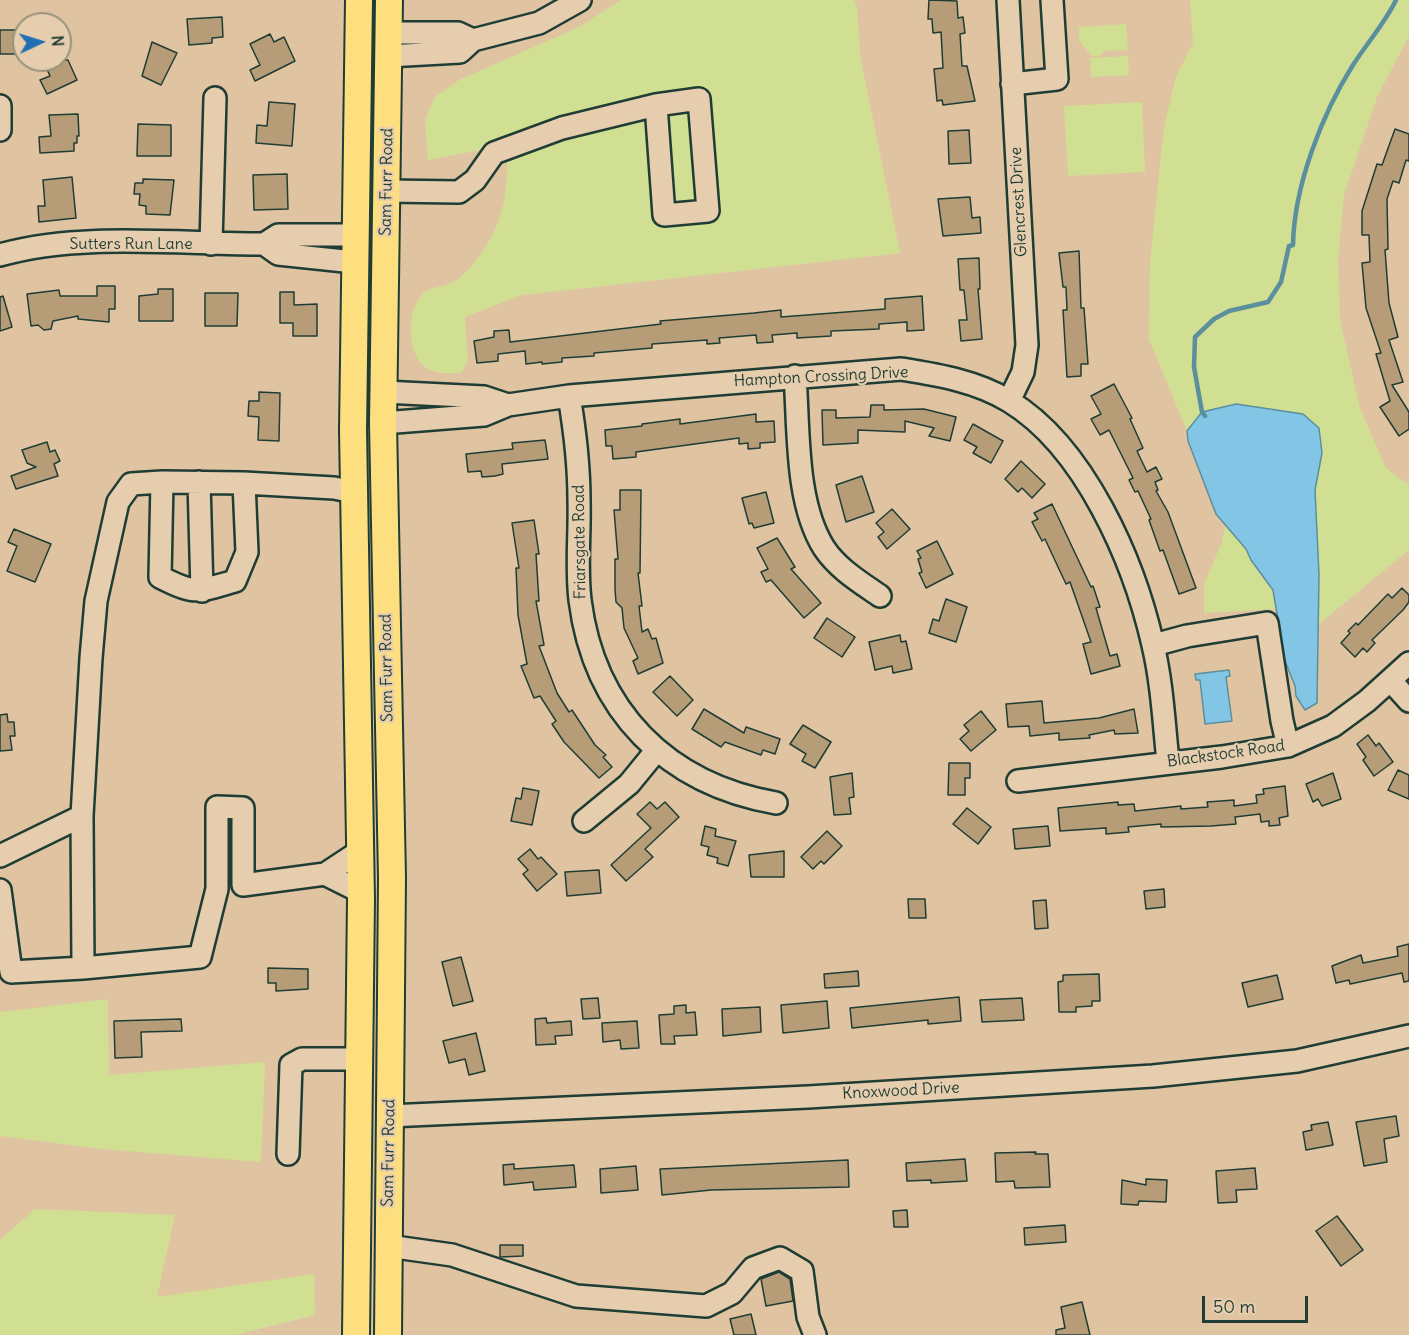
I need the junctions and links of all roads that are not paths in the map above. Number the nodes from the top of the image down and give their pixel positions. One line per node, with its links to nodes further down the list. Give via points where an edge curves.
1 (359, 0): 14 (main road, Sam Furr Road)
2 (374, 0): 7 (main road, via 375,36)
3 (389, 0): 7 (main road, Sam Furr Road)
4 (580, 0): 7 (street, via 539,23 473,40 460,52)
5 (1008, 0): 8 (street, Glencrest Drive)
6 (1052, 0): 8 (street, via 1057,79)
7 (389, 44): 13 (main road, Sam Furr Road)
8 (1012, 84): 23 (street, Glencrest Drive, via 1026,345 1023,372)
9 (215, 98): 15 (street)
10 (656, 105): 10 (street, via 699,99 708,212 664,215); 13 (street, via 562,128 494,153 475,180 459,192)
11 (0, 106): 12 (street)
12 (0, 130)
13 (386, 191): 21 (main road, Sam Furr Road)
14 (355, 235): 16 (street, Sutters Run Lane, via 278,234); 19 (main road, Sam Furr Road); 30 (main road, via 363,241 369,257 371,374)
15 (211, 244): 16 (street, Sutters Run Lane); 18 (street, Sutters Run Lane, via 78,243)
16 (264, 244): 19 (street, Sutters Run Lane, via 278,254)
17 (0, 248): 18 (street)
18 (0, 255)
19 (354, 262): 29 (main road, Sam Furr Road)
20 (795, 376): 22 (street, Hampton Crossing Drive); 23 (street, Hampton Crossing Drive, via 901,369 945,376); 32 (street, via 804,489 811,518 825,549 852,577)
21 (384, 392): 24 (street, Hampton Crossing Drive, via 484,397); 25 (main road, Sam Furr Road)
22 (569, 396): 24 (street, Hampton Crossing Drive); 38 (street, Friarsgate Road, via 579,477 579,598 587,641 612,698)
23 (1009, 401): 33 (street, Hampton Crossing Drive, via 1059,441 1084,476 1118,545)
24 (508, 405): 25 (street, Hampton Crossing Drive, via 484,415)
25 (383, 423): 30 (main road, Sam Furr Road)
26 (162, 482): 27 (street); 31 (street, via 160,577 186,590); 42 (street, via 131,484 118,502 96,601)
27 (199, 482): 28 (street); 31 (street)
28 (244, 483): 29 (street); 31 (street, via 247,552 235,581)
29 (354, 492): 44 (main road, Sam Furr Road)
30 (384, 531): 54 (main road, Sam Furr Road, via 392,878)
31 (202, 591)
32 (880, 596)
33 (1154, 645): 37 (street, via 1267,623); 39 (street, Hampton Crossing Drive)
34 (1409, 663): 35 (street, Blackstock Road)
35 (1390, 681): 36 (street); 37 (street, Blackstock Road, via 1333,726)
36 (1409, 701)
37 (1288, 746): 39 (street, Blackstock Road)
38 (656, 750): 41 (street, Friarsgate Road, via 716,786 747,798); 43 (street, via 629,784)
39 (1168, 762): 40 (street, Blackstock Road)
40 (1018, 781)
41 (776, 803)
42 (82, 816): 45 (street); 51 (street)
43 (584, 821)
44 (360, 851): 46 (street); 50 (main road, Sam Furr Road)
45 (0, 856)
46 (325, 874): 47 (street); 50 (street)
47 (243, 885): 49 (street); 49 (street, via 243,808 217,807)
48 (0, 890): 51 (street, via 10,972)
49 (217, 890): 51 (street, via 200,957)
50 (361, 895): 53 (main road, Sam Furr Road); 54 (main road, via 375,1016 375,1095 381,1112)
51 (83, 968)
52 (1409, 1036): 54 (street, Knoxwood Drive, via 1297,1060 1143,1077)
53 (359, 1059): 55 (street, via 302,1059 291,1065); 57 (main road, Sam Furr Road)
54 (389, 1116): 56 (main road, Sam Furr Road)
55 (288, 1154)
56 (388, 1246): 58 (main road, Sam Furr Road); 59 (street, via 452,1255 576,1296 706,1306 732,1293 753,1268 780,1258 802,1271 808,1317)
57 (356, 1335)
58 (388, 1335)
59 (815, 1335)

